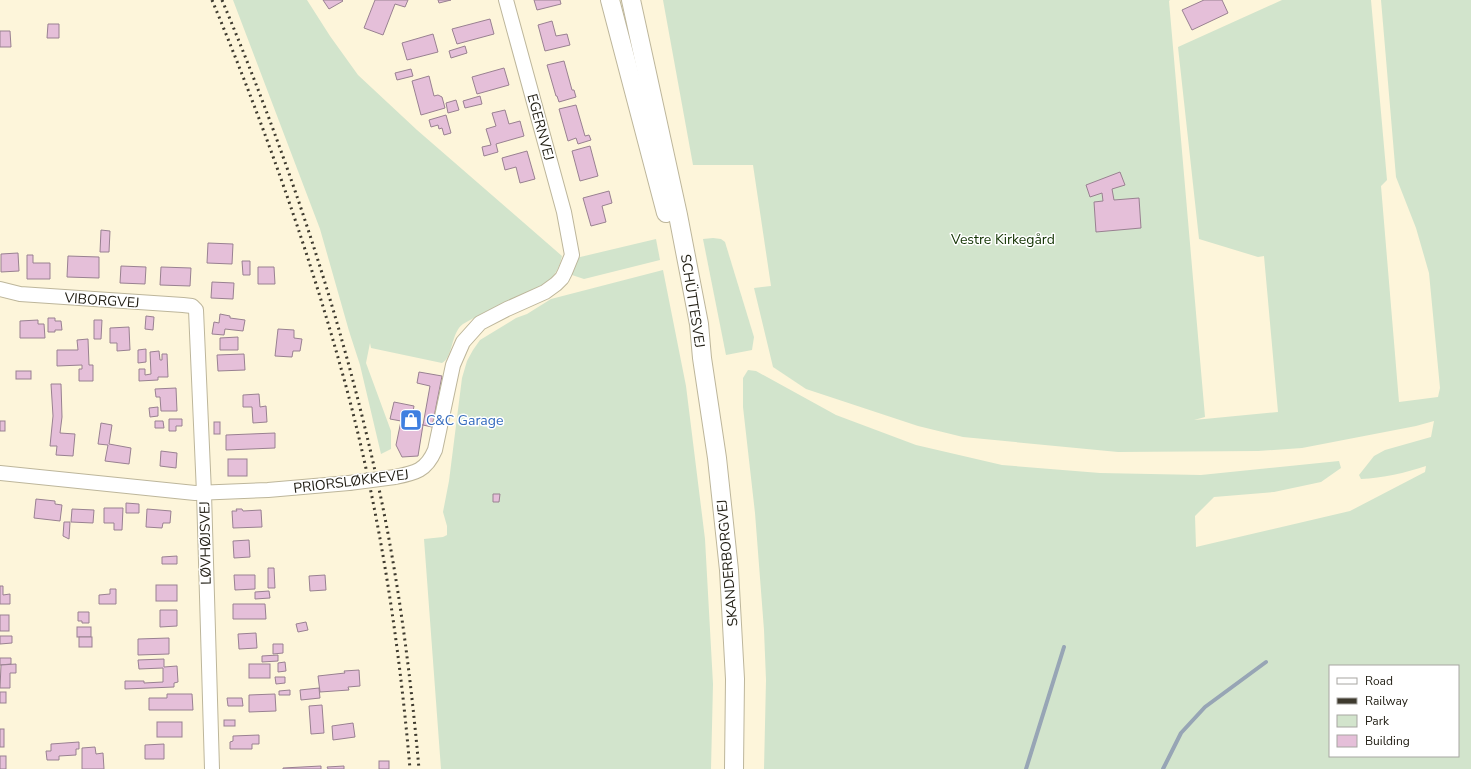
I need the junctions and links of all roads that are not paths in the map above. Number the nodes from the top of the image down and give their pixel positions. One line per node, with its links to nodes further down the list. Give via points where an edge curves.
1 (506, 0): 4 (street, EGERNVEJ, via 564,212)
2 (610, 0): 7 (main road, SCHÜTTESVEJ)
3 (631, 0): 7 (main road, SCHÜTTESVEJ, via 678,215 699,324)
4 (572, 255): 9 (street, PRIORSLØKKEVEJ, bridge, via 562,278 556,284 545,292 480,323 463,342 453,365 435,450 423,468 414,473 395,477 349,483)
5 (0, 289): 6 (street, VIBORGVEJ, via 27,294 192,306)
6 (197, 317): 9 (street, LØVHØJSVEJ)
7 (702, 358): 11 (main road, SKANDERBORGVEJ, via 730,570 735,678)
8 (0, 473): 9 (street, PRIORSLØKKEVEJ)
9 (204, 493): 10 (street, LØVHØJSVEJ)
10 (212, 769)
11 (734, 769)

